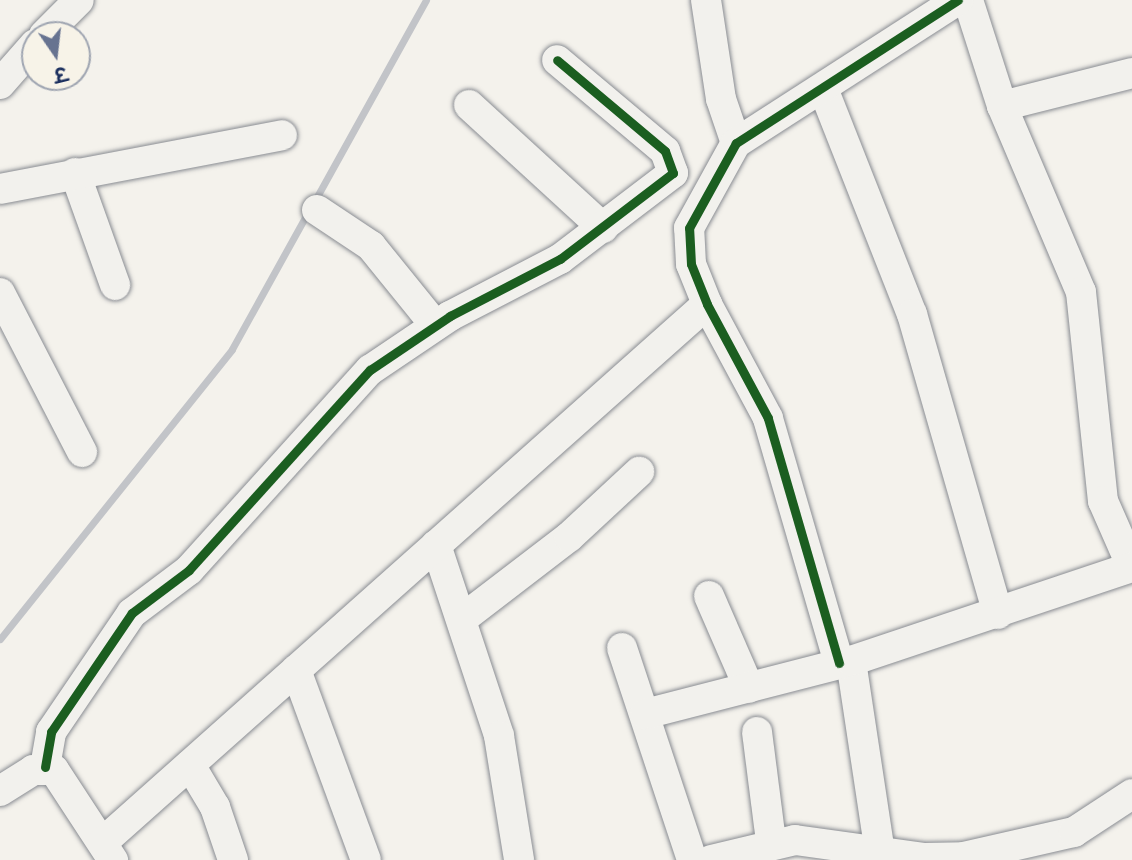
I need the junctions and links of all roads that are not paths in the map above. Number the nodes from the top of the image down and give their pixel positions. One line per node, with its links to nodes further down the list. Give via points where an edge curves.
1 (79, 0): 5 (street)
2 (705, 0): 14 (street, via 716,39 718,83)
3 (958, 0): 10 (street)
4 (968, 0): 12 (street)
5 (58, 21)
6 (21, 60): 9 (street)
7 (557, 60): 18 (street, via 674,165 666,182)
8 (1132, 73): 12 (street)
9 (0, 83)
10 (824, 91): 14 (street); 28 (street, via 912,314)
11 (468, 105): 18 (street)
12 (1002, 106): 26 (street, via 1081,292 1103,501)
13 (282, 135): 15 (street)
14 (736, 143): 21 (street, via 689,228 689,255)
15 (75, 173): 16 (street); 19 (street)
16 (0, 188)
17 (317, 210): 22 (street, via 371,246)
18 (603, 228): 22 (street, via 560,259)
19 (115, 285)
20 (0, 292): 23 (street)
21 (707, 304): 25 (street); 31 (street, via 768,418)
22 (435, 326): 37 (street, via 370,370 189,570 132,614 51,732)
23 (82, 453)
24 (639, 472): 29 (street, via 569,537)
25 (436, 545): 29 (street); 32 (street)
26 (1132, 567): 28 (street)
27 (709, 596): 33 (street)
28 (998, 614): 31 (street)
29 (462, 619): 46 (street, via 499,736)
30 (622, 648): 34 (street)
31 (845, 662): 33 (street); 42 (street)
32 (296, 670): 36 (street); 45 (street)
33 (749, 688): 34 (street)
34 (645, 714): 47 (street)
35 (757, 732): 40 (street)
36 (190, 765): 41 (street); 44 (street, via 215,807)
37 (45, 767): 38 (street); 41 (street, via 61,778)
38 (0, 791)
39 (1132, 794): 43 (street, via 1074,832)
40 (771, 842): 42 (street); 48 (street)
41 (108, 851)
42 (880, 853): 43 (street)
43 (965, 858)
44 (233, 860)
45 (366, 860)
46 (519, 860)
47 (692, 860)
48 (711, 860)

